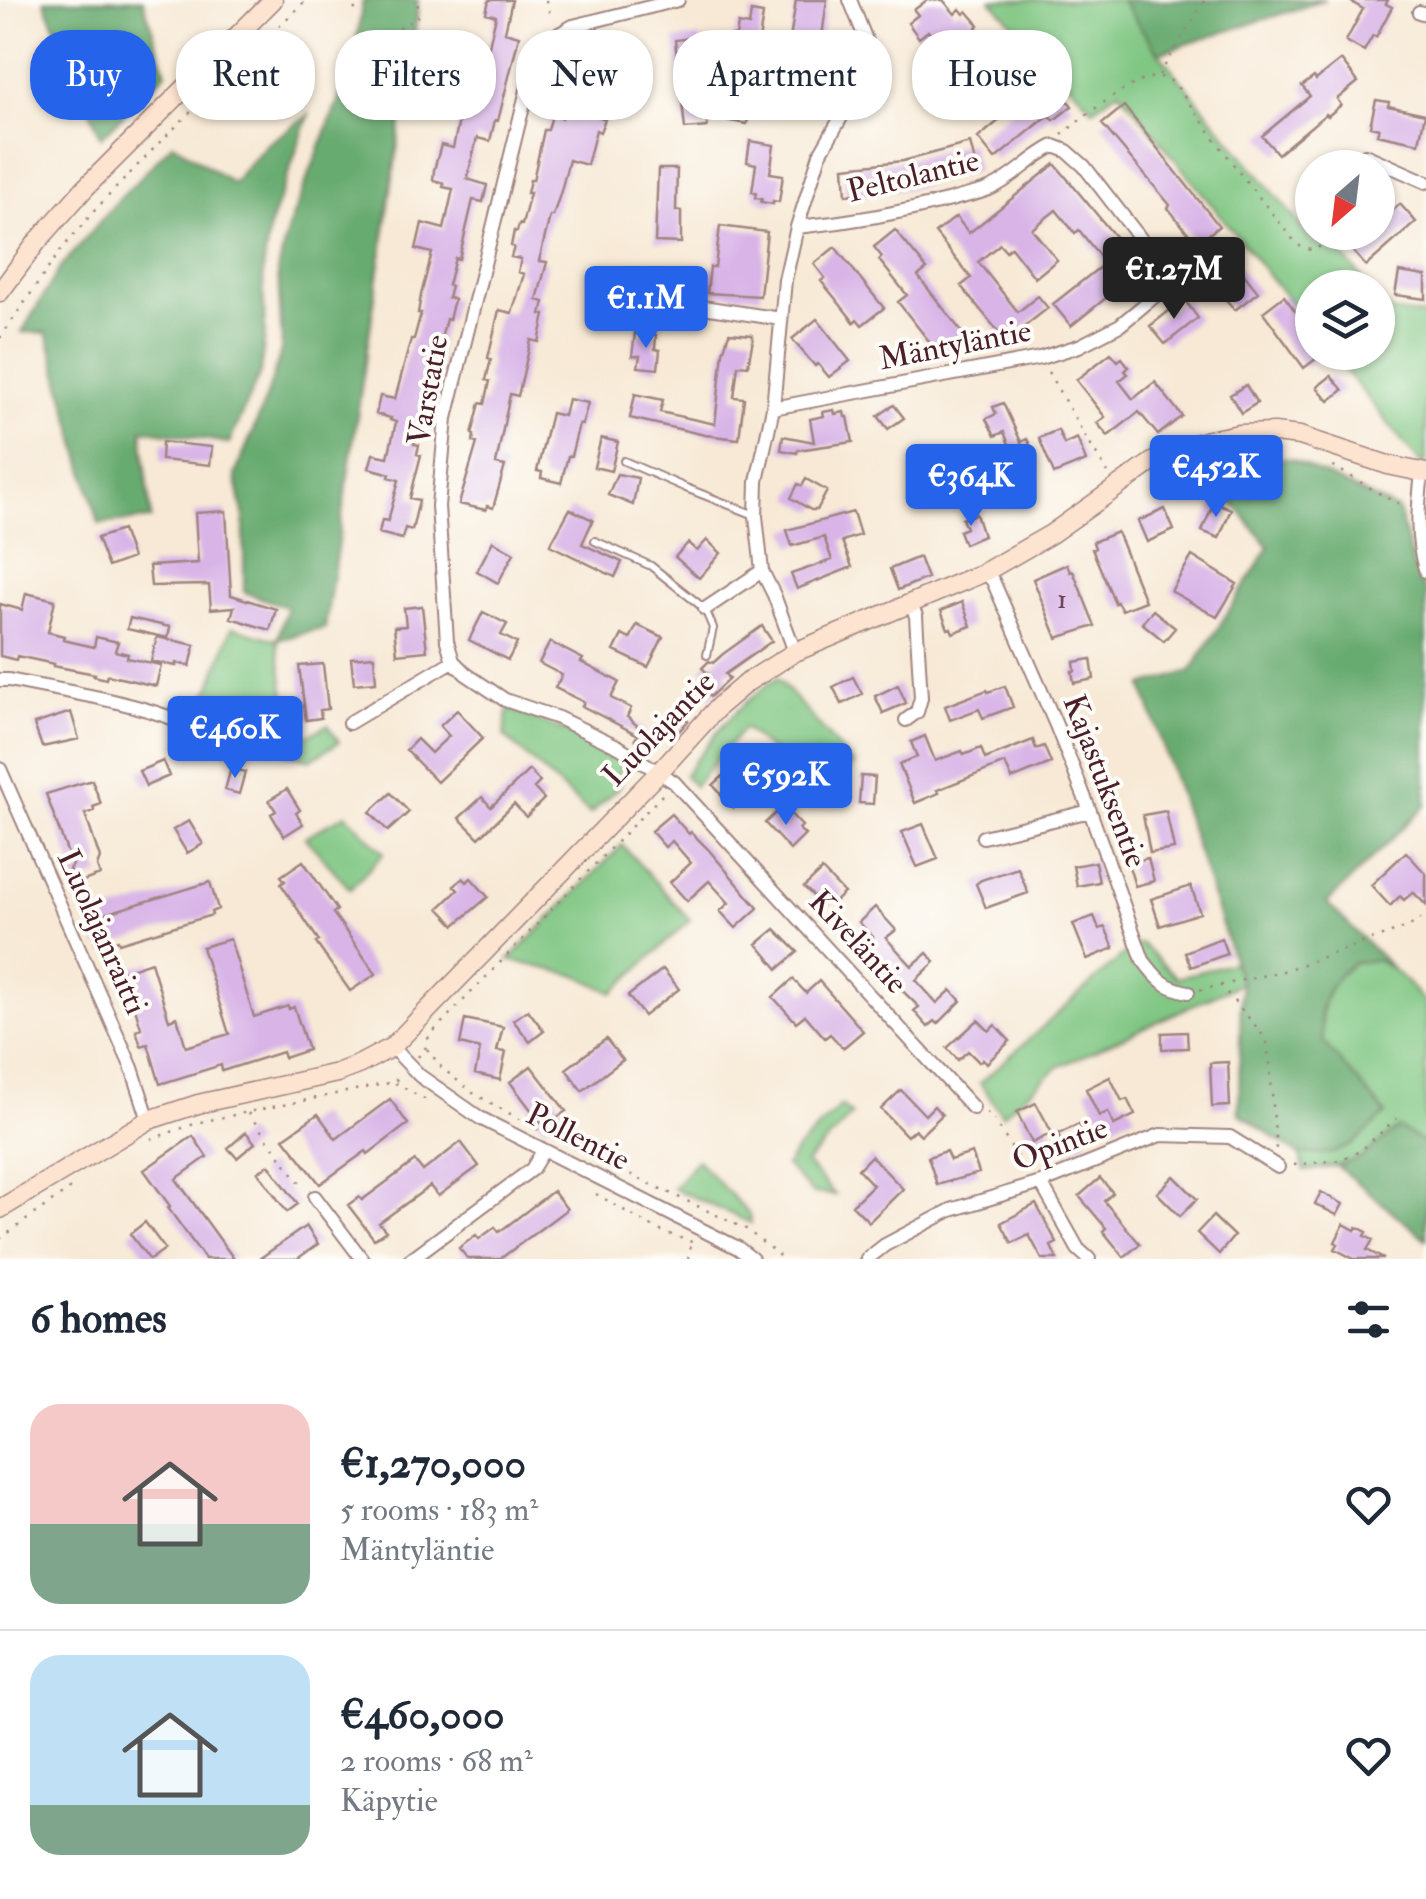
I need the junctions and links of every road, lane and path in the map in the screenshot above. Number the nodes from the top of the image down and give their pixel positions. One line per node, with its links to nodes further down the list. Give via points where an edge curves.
1 (272, 0): 22 (main road, via 85,188)
2 (306, 0): 25 (path, via 95,210)
3 (363, 0): 9 (path)
4 (418, 0): 10 (path, via 416,16)
5 (546, 0): 11 (path)
6 (678, 0): 12 (street)
7 (850, 0): 20 (street, via 866,40 867,66 820,154)
8 (1205, 0): 13 (path)
9 (354, 10)
10 (395, 30)
11 (561, 30)
12 (566, 30)
13 (1158, 76): 15 (path, via 1136,81); 21 (path, via 1175,84)
14 (520, 120): 42 (street, Varstatie, via 446,418 438,506 446,641)
15 (1054, 146): 20 (street, Peltolantie, via 988,190); 26 (street, Mäntyläntie, via 1084,166 1160,264 1163,280 1156,295 1120,325)
16 (1395, 169): 17 (street)
17 (1403, 173): 18 (path); 19 (street)
18 (1395, 180)
19 (1426, 182)
20 (797, 228): 24 (street)
21 (1295, 242)
22 (0, 292)
23 (690, 305): 24 (street)
24 (782, 319): 27 (street)
25 (0, 338)
26 (1040, 358): 27 (street, Mäntyläntie); 31 (path)
27 (773, 408): 33 (street)
28 (624, 461): 33 (lane)
29 (1334, 466): 32 (path)
30 (1424, 473): 31 (main road, Luolajantie, via 1300,436 1238,434 1176,450); 32 (street)
31 (1117, 486): 36 (main road, Luolajantie)
32 (1418, 509): 37 (street)
33 (756, 516): 35 (street)
34 (595, 541): 39 (lane, via 651,566)
35 (762, 571): 39 (street); 40 (street)
36 (985, 572): 38 (main road, Luolajantie); 49 (street, Kajastuksentie)
37 (1426, 572)
38 (910, 605): 40 (main road, Luolajantie); 44 (street, via 921,698)
39 (704, 609): 41 (lane, via 713,628)
40 (795, 652): 48 (main road, Luolajantie, via 719,706)
41 (707, 654)
42 (453, 661): 46 (street); 48 (street, via 505,700 589,732)
43 (0, 680): 45 (street)
44 (906, 720)
45 (182, 722)
46 (349, 722)
47 (0, 769): 60 (street, Luolajanraitti)
48 (667, 777): 54 (main road, Luolajantie); 55 (path, via 429,1036); 57 (street, Kiveläntie)
49 (1090, 811): 50 (street); 53 (street, Kajastuksentie, via 1143,960 1156,978)
50 (983, 837)
51 (1426, 916): 52 (path, via 1283,971)
52 (1220, 984): 53 (path); 63 (path, via 1266,1043)
53 (1188, 992)
54 (392, 1047): 56 (street, Pollentie); 60 (main road, Luolajantie, via 337,1073)
55 (426, 1048): 56 (path); 74 (path, via 474,1093 746,1229)
56 (410, 1067): 58 (path, via 394,1082); 62 (street, Pollentie, via 480,1118)
57 (973, 1108): 64 (path, via 991,1115)
58 (247, 1112): 61 (path); 66 (path)
59 (1402, 1114): 63 (path, via 1340,1160)
60 (149, 1120): 67 (main road, Luolajantie)
61 (140, 1143)
62 (543, 1151): 71 (street, via 532,1169); 73 (street, Pollentie)
63 (1278, 1167): 64 (street, Opintie, via 1230,1137 1160,1135)
64 (1038, 1184): 75 (street, Opintie, via 951,1210); 76 (street)
65 (69, 1189): 68 (path)
66 (316, 1197): 70 (street)
67 (0, 1209)
68 (0, 1239)
69 (692, 1242): 72 (path)
70 (362, 1259)
71 (411, 1259)
72 (688, 1259)
73 (752, 1259)
74 (783, 1259)
75 (867, 1259)
76 (1088, 1259)

